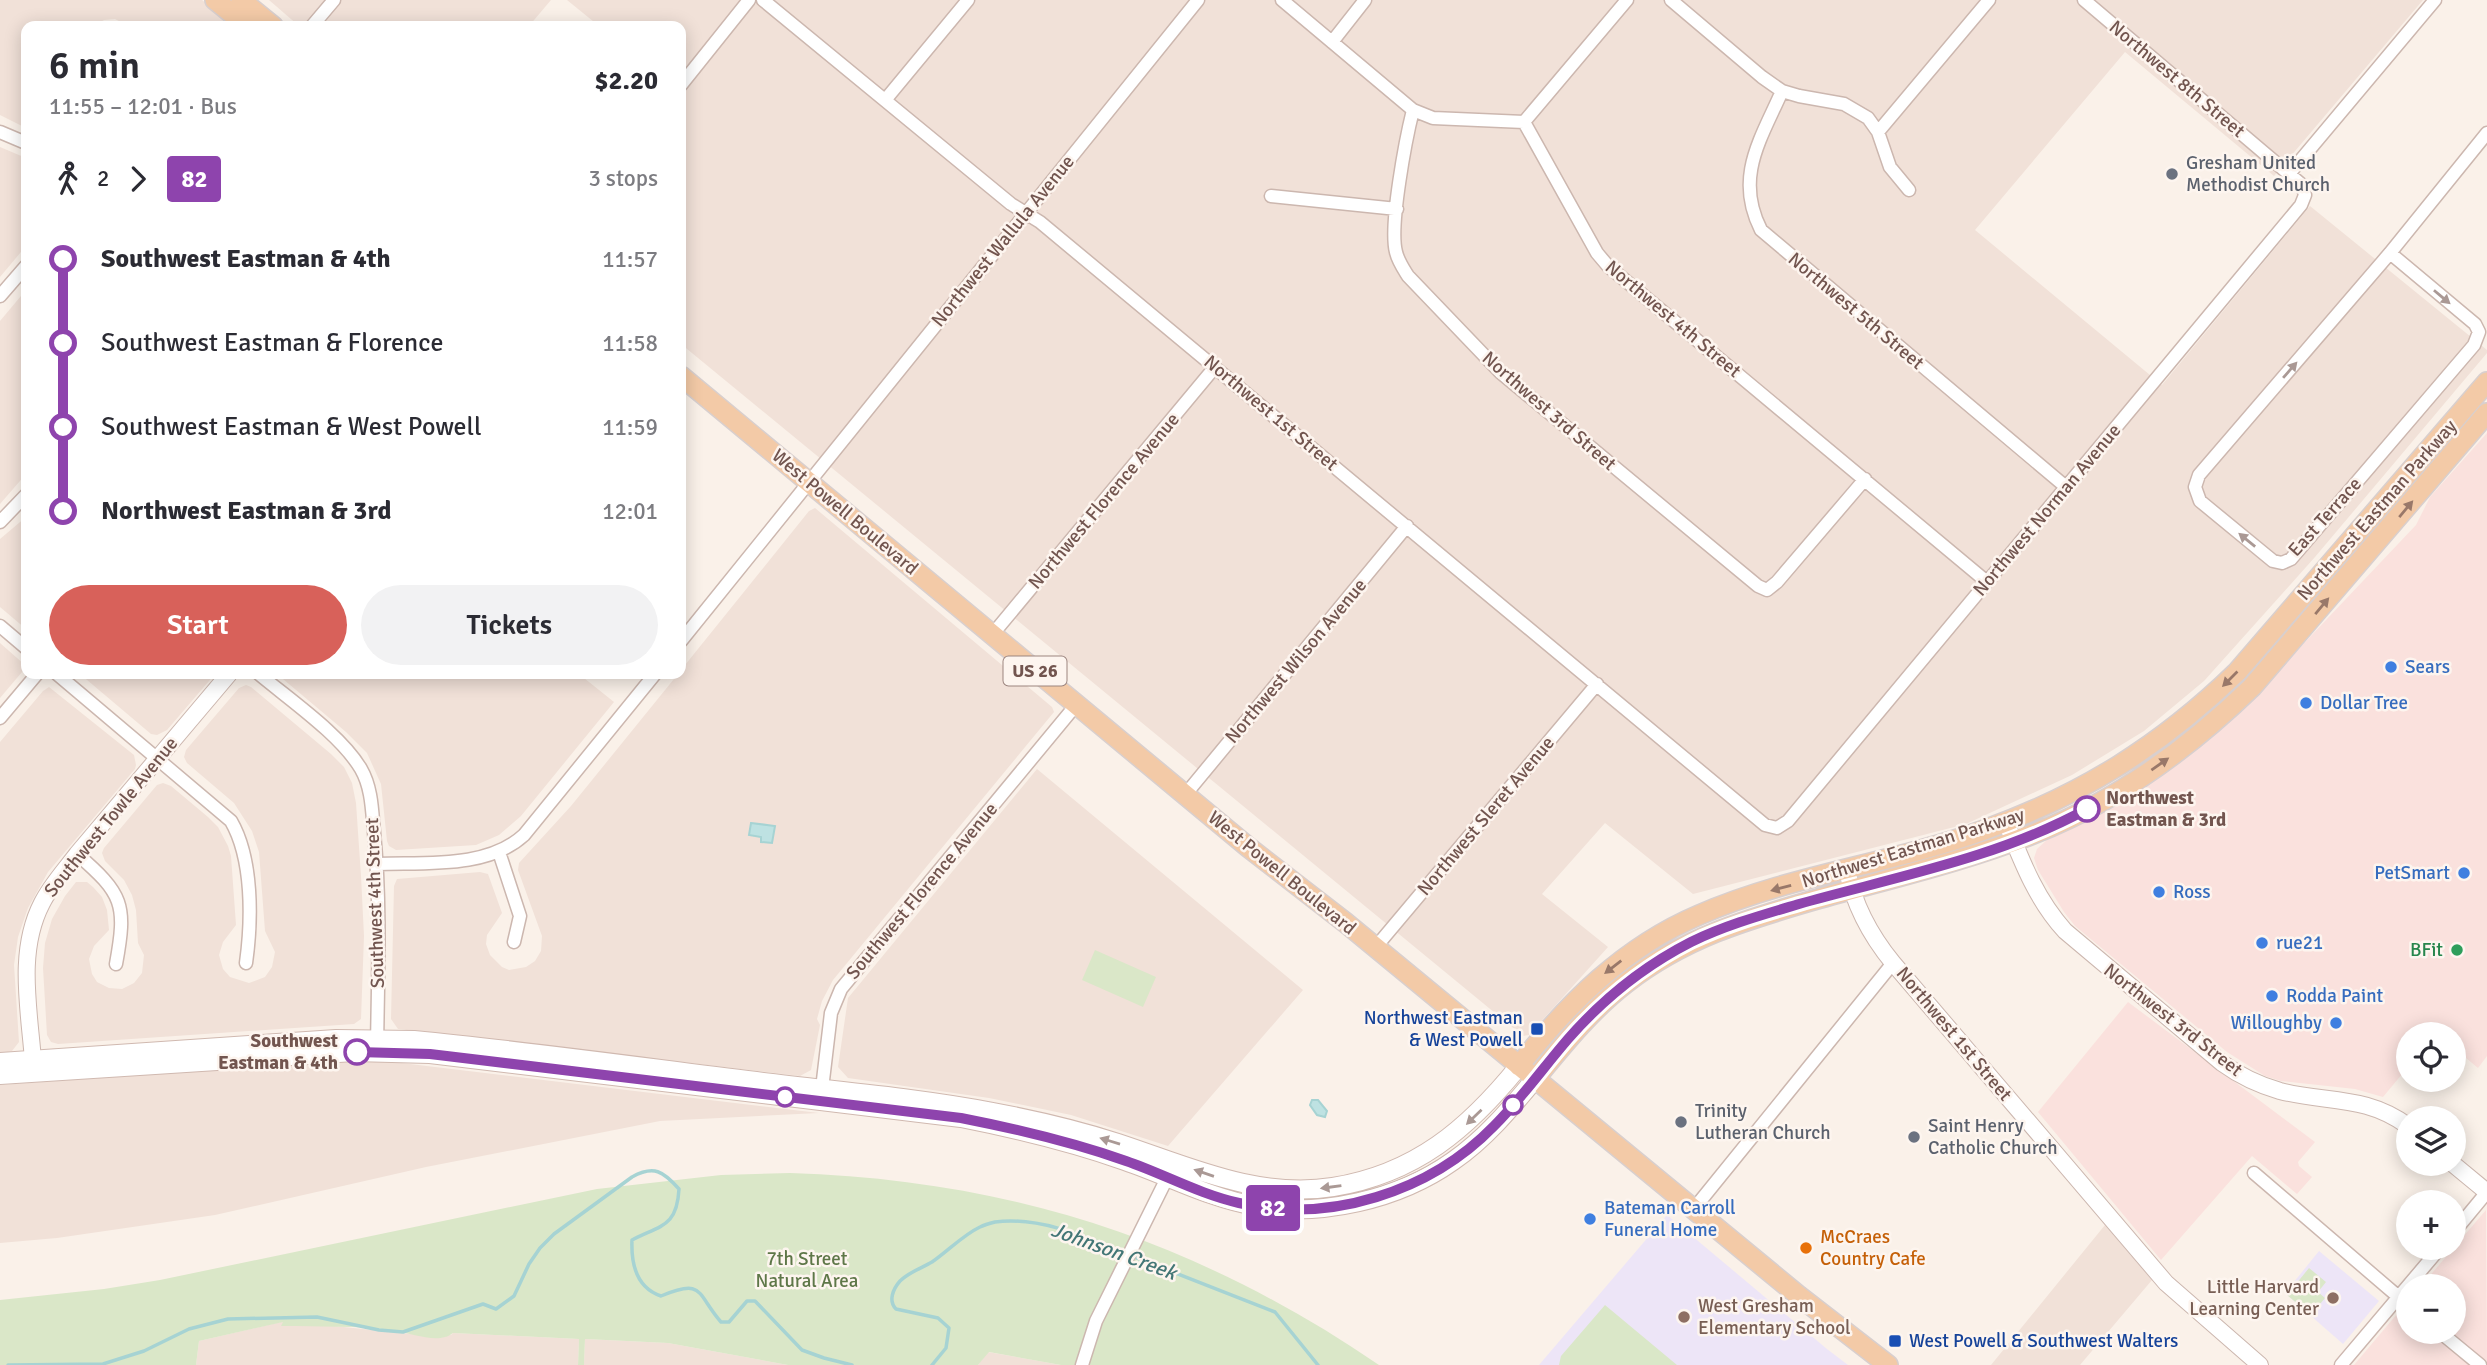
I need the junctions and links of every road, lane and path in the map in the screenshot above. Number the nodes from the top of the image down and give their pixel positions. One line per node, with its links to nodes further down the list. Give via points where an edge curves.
1 (215, 0): 15 (main road)
2 (242, 0): 16 (main road)
3 (334, 0): 17 (street)
4 (749, 0): 19 (street)
5 (763, 0): 21 (street, Northwest 1st Street)
6 (968, 0): 21 (street)
7 (1198, 0): 33 (street, Northwest Wallula Avenue)
8 (1282, 0): 18 (street)
9 (1365, 0): 18 (street)
10 (1627, 0): 23 (street)
11 (1671, 0): 20 (street)
12 (1989, 0): 25 (street)
13 (2084, 0): 28 (street, Northwest 8th Street)
14 (2435, 0): 28 (street)
15 (241, 21)
16 (267, 21)
17 (316, 21)
18 (1332, 42): 22 (street)
19 (686, 79)
20 (1782, 91): 25 (street, via 1844,104 1868,118); 43 (street, Northwest 5th Street, via 1748,174 1749,203 1761,230)
21 (886, 99): 33 (street, Northwest 1st Street, via 1011,204)
22 (1413, 110): 23 (street, via 1433,118); 32 (street, Northwest 3rd Street)
23 (1524, 122): 41 (street, Northwest 4th Street, via 1608,266)
24 (0, 132): 27 (street)
25 (1878, 132): 30 (street, via 1890,167)
26 (2487, 133): 34 (street, East Terrace)
27 (21, 141)
28 (2290, 174): 29 (street, Northwest 8th Street)
29 (2302, 185): 43 (street, Northwest Norman Avenue, via 2301,205)
30 (1909, 190)
31 (1271, 196): 32 (street)
32 (1397, 209): 41 (street, Northwest 3rd Street, via 1393,236 1408,276 1502,373 1758,586 1767,590 1777,582)
33 (1027, 212): 37 (street, Northwest 1st Street); 42 (street, Northwest Wallula Avenue)
34 (2390, 253): 34 (street, East Terrace, one-way to 34, via 2479,332 2474,345 2291,559 2273,561 2200,501 2195,487 2199,475)
35 (21, 272): 36 (street)
36 (0, 296)
37 (1215, 367): 46 (street, Northwest 1st Street); 50 (street, Northwest Florence Avenue)
38 (686, 380): 42 (main road, West Powell Boulevard / US 26)
39 (2487, 382): 62 (main road, Northwest Eastman Parkway, one-way to 62, via 2208,700 2114,770)
40 (2487, 413): 64 (main road, Northwest Eastman Parkway, one-way to 40, via 2072,818 2126,788 2222,716 2270,667)
41 (1865, 479): 47 (street, Northwest 4th Street)
42 (809, 483): 49 (street, Northwest Wallula Avenue); 50 (main road, West Powell Boulevard / US 26)
43 (2066, 487): 47 (street, Northwest Norman Avenue)
44 (21, 500): 45 (street)
45 (0, 522)
46 (1407, 526): 57 (street, Northwest 1st Street); 61 (street, Northwest Wilson Avenue)
47 (1987, 582): 63 (street, Northwest Norman Avenue, via 1788,821)
48 (0, 626): 51 (street)
49 (686, 635)
50 (992, 635): 58 (main road, West Powell Boulevard / US 26)
51 (21, 644)
52 (33, 679): 59 (street)
53 (63, 679): 60 (street)
54 (225, 679): 60 (street, Southwest Towle Avenue)
55 (266, 679): 67 (street, Southwest 4th Street, via 336,739 362,772 371,802)
56 (650, 679): 65 (street, via 524,835)
57 (1597, 684): 63 (street, Northwest 1st Street, via 1765,825); 71 (street, Northwest Sleret Avenue)
58 (1076, 705): 61 (main road, West Powell Boulevard / US 26); 83 (street, Southwest Florence Avenue, via 841,989 831,1013)
59 (0, 718)
60 (158, 758): 66 (street, Southwest Towle Avenue); 72 (street, via 221,811 239,835 248,897)
61 (1185, 795): 71 (main road, West Powell Boulevard / US 26)
62 (2006, 822): 64 (street, Northwest 3rd Street); 68 (main road, Northwest Eastman Parkway)
63 (1777, 828)
64 (2014, 842): 69 (main road, Northwest Eastman Parkway); 84 (street, Northwest 3rd Street, via 2034,889 2065,931 2229,1068 2282,1091 2358,1102)
65 (499, 852): 67 (street, via 476,859); 70 (street, via 520,916)
66 (77, 854): 74 (street, via 107,881 118,900 122,930); 77 (street, Southwest Towle Avenue, via 41,903 29,939)
67 (377, 864): 75 (street, Southwest 4th Street)
68 (1847, 870): 69 (street, Northwest 1st Street); 79 (main road, Northwest Eastman Parkway, one-way to 79, via 1720,906 1660,935 1586,990)
69 (1851, 889): 73 (street, Northwest 1st Street, via 1866,923); 82 (main road, Northwest Eastman Parkway, via 1730,925 1674,951 1605,1000)
70 (514, 942)
71 (1375, 948): 79 (main road, West Powell Boulevard / US 26)
72 (246, 963)
73 (1893, 963): 89 (street); 96 (street, Northwest 1st Street, via 2165,1283)
74 (116, 964)
75 (377, 1045): 76 (main road, via 336,1039); 80 (main road); 83 (main road)
76 (121, 1054): 77 (main road); 80 (main road, via 69,1063)
77 (33, 1060): 78 (main road)
78 (0, 1062)
79 (1519, 1066): 82 (main road, West Powell Boulevard / US 26); 85 (main road, one-way to 85, via 1452,1137 1404,1166 1364,1181 1276,1189)
80 (61, 1071): 81 (main road)
81 (0, 1075)
82 (1535, 1079): 85 (main road, via 1494,1126 1451,1163 1376,1197 1332,1206 1273,1209 1216,1197); 89 (main road, West Powell Boulevard / US 26)
83 (821, 1095): 85 (main road, via 936,1102 998,1113 1089,1135)
84 (2396, 1119)
85 (1171, 1170): 94 (street, via 1089,1338)
86 (2254, 1173): 91 (street)
87 (2466, 1175): 88 (street)
88 (2487, 1192): 90 (street)
89 (1693, 1210): 95 (main road, West Powell Boulevard / US 26)
90 (2466, 1217)
91 (2396, 1295)
92 (2396, 1308): 97 (street)
93 (2455, 1344): 98 (street)
94 (1082, 1365)
95 (1888, 1365)
96 (2260, 1365)
97 (2342, 1365)
98 (2480, 1365)

